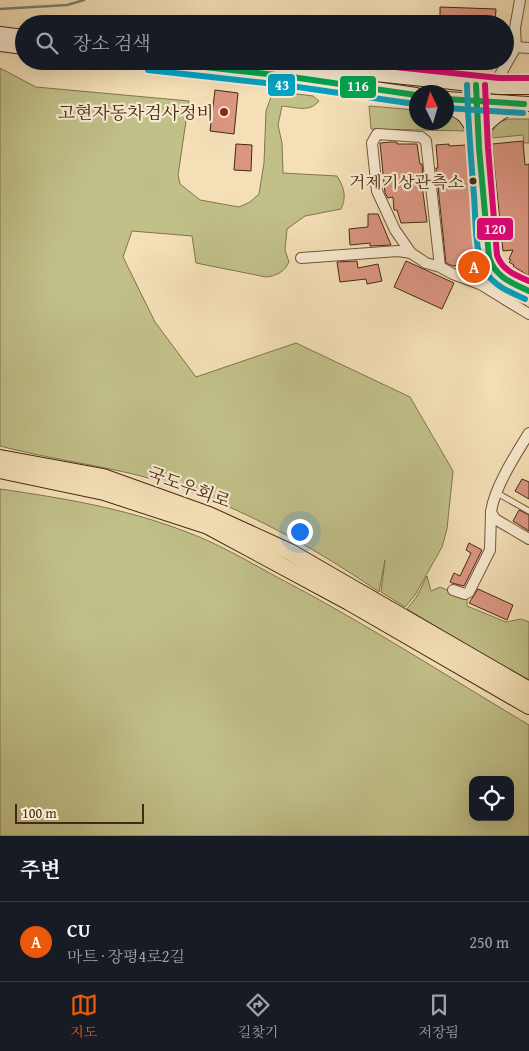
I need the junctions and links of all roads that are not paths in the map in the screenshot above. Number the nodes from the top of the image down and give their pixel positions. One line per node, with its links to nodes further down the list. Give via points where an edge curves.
1 (519, 5): 2 (street); 7 (street)
2 (529, 10)
3 (0, 34): 4 (main road)
4 (15, 36)
5 (0, 44): 6 (main road)
6 (15, 46)
7 (516, 47): 8 (street); 9 (street)
8 (529, 48)
9 (514, 50)
10 (231, 70): 16 (main road)
11 (337, 70): 13 (main road)
12 (503, 70): 14 (street)
13 (476, 85): 14 (main road); 18 (street)
14 (499, 87): 15 (main road)
15 (529, 87)
16 (409, 93)
17 (454, 100): 18 (main road)
18 (476, 101): 19 (main road); 21 (street)
19 (527, 104): 21 (main road, via 516,105 498,115)
20 (454, 109): 21 (main road, via 466,116)
21 (478, 137): 25 (street, via 487,240)
22 (411, 253): 23 (street, via 398,251); 24 (street); 24 (street, via 395,230 377,191 372,140 377,134 426,140)
23 (301, 258)
24 (440, 268): 26 (street)
25 (493, 268): 26 (street); 27 (street, via 505,280)
26 (480, 284): 28 (street)
27 (529, 291)
28 (529, 314)
29 (529, 433): 32 (street)
30 (0, 458): 37 (highway, 국도우회로, via 103,477 209,515 290,552)
31 (0, 470): 37 (highway, 국도우회로, via 104,492 208,526)
32 (497, 493): 33 (lane); 34 (street)
33 (529, 511)
34 (490, 512): 35 (street); 36 (street, via 490,550 469,592 464,594)
35 (529, 539)
36 (453, 590)
37 (350, 595): 38 (highway); 39 (highway)
38 (529, 690)
39 (529, 706)

